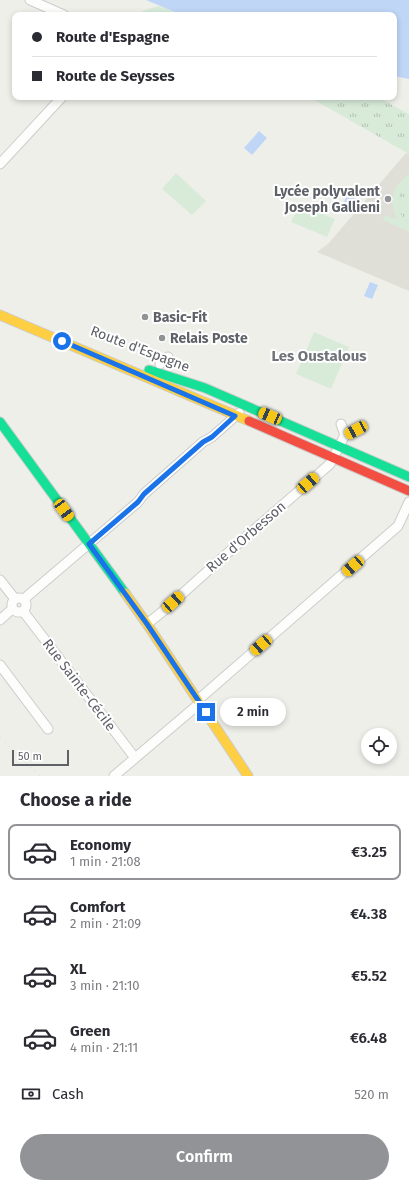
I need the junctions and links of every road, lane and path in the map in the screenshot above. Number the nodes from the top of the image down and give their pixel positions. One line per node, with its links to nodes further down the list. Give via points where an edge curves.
1 (30, 0): 2 (street)
2 (57, 12)
3 (59, 100): 4 (street)
4 (0, 164)
5 (0, 307): 9 (main road, Route d'Espagne, via 145,369 205,388)
6 (0, 315): 10 (main road, Route d'Espagne)
7 (168, 356): 8 (street)
8 (160, 364)
9 (249, 407): 10 (street); 15 (main road, Route d'Espagne)
10 (235, 416): 16 (main road, Route d'Espagne); 20 (street)
11 (0, 422): 20 (main road)
12 (341, 424): 14 (street)
13 (356, 430): 14 (street)
14 (345, 436): 15 (street)
15 (340, 446): 16 (street, Rue d'Orbesson); 17 (main road, Route d'Espagne)
16 (334, 457): 18 (main road, Route d'Espagne); 26 (street, Rue d'Orbesson, via 330,464)
17 (409, 477)
18 (409, 491)
19 (409, 502): 28 (street, via 398,526)
20 (89, 544): 22 (street); 26 (main road)
21 (0, 580): 22 (street)
22 (19, 599): 23 (street, via 12,602); 24 (street, via 27,606)
23 (12, 609): 24 (street, via 17,613); 25 (street)
24 (23, 612): 30 (street, Rue Sainte-Cécile)
25 (0, 620)
26 (147, 624): 28 (main road)
27 (0, 664): 29 (street)
28 (199, 701): 30 (street); 32 (main road)
29 (48, 728)
30 (135, 758): 31 (street)
31 (114, 776)
32 (248, 776)

